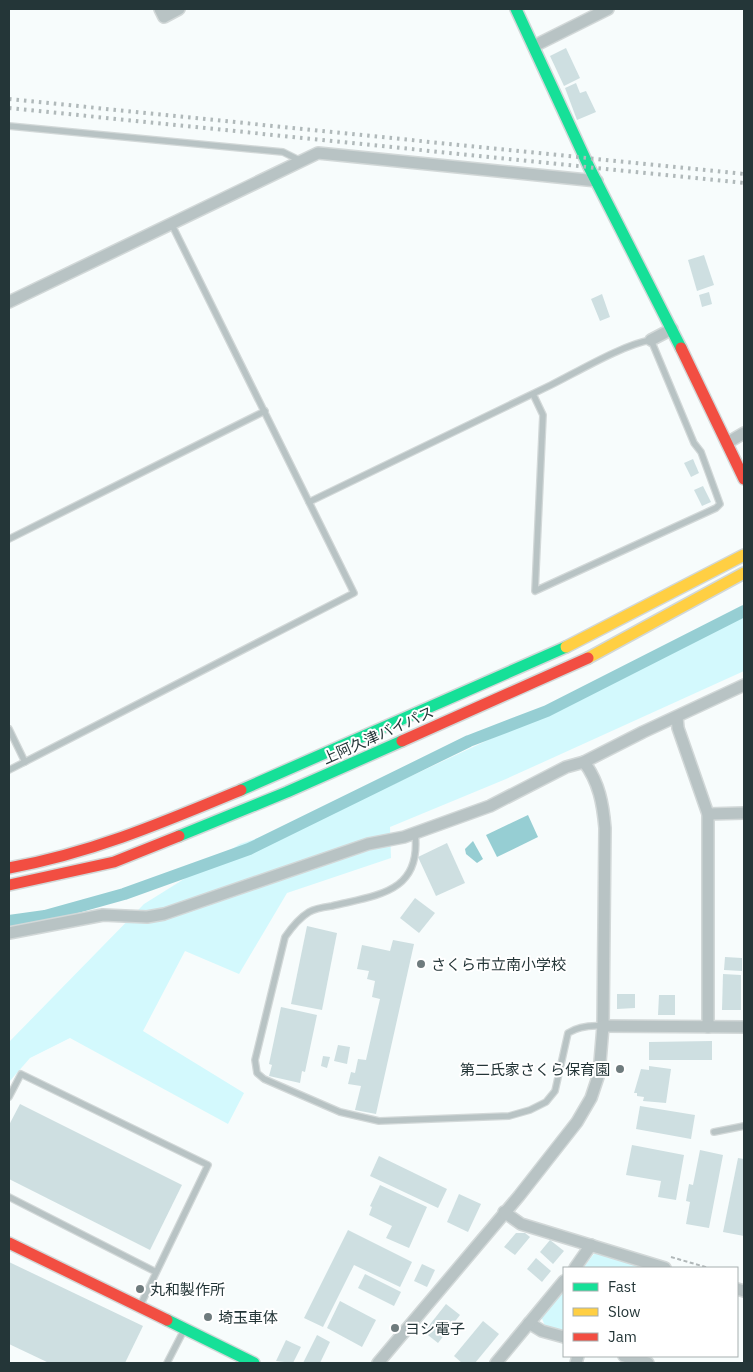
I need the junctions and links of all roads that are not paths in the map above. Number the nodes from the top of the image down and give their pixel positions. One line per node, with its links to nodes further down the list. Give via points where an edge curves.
1 (160, 9): 2 (street, via 164,17)
2 (180, 9)
3 (516, 9): 5 (main road)
4 (608, 9): 5 (street)
5 (534, 46): 8 (main road)
6 (9, 126): 7 (lane, via 283,152)
7 (301, 161): 8 (street, via 318,153); 9 (street)
8 (597, 181): 11 (main road)
9 (171, 223): 10 (street); 14 (lane)
10 (9, 302)
11 (672, 329): 12 (street); 16 (main road)
12 (651, 340): 13 (lane, via 640,342); 13 (lane, via 694,443 704,459 720,504 535,591 543,415)
13 (533, 394): 18 (lane)
14 (265, 411): 18 (lane); 19 (lane)
15 (744, 433): 16 (street)
16 (727, 443): 17 (main road)
17 (744, 479)
18 (309, 502): 25 (lane, via 354,593)
19 (9, 539)
20 (744, 555): 31 (main road, 上阿久津バイパス, via 570,645 282,774 112,842)
21 (744, 573): 32 (main road, 上阿久津バイパス, via 576,665 287,792 114,862)
22 (744, 685): 23 (street)
23 (678, 717): 26 (street); 29 (street, via 678,728)
24 (9, 729): 25 (lane)
25 (25, 762): 27 (lane)
26 (584, 762): 30 (street, via 566,767 490,806); 34 (street, via 603,800)
27 (9, 770)
28 (744, 813): 29 (street)
29 (708, 814): 35 (street)
30 (415, 833): 33 (street, via 368,844 164,914 103,916); 34 (lane, via 417,852 411,872 394,888 376,896 311,911 296,922 286,937 255,1060 257,1073 264,1079 359,1117 379,1120 509,1116 546,1102 555,1091 568,1033 582,1027)
31 (9, 868)
32 (9, 885)
33 (9, 933)
34 (603, 1026): 35 (street); 41 (street, via 599,1074 592,1098 577,1122)
35 (708, 1027): 36 (street)
36 (744, 1027)
37 (9, 1097): 46 (lane, via 21,1074 208,1165)
38 (744, 1126): 39 (lane)
39 (714, 1132)
40 (9, 1197): 46 (lane)
41 (504, 1212): 43 (street, via 521,1224); 55 (street)
42 (9, 1243): 48 (main road)
43 (591, 1245): 44 (street); 45 (street)
44 (576, 1267)
45 (662, 1267)
46 (156, 1272): 48 (lane)
47 (563, 1282): 49 (street)
48 (140, 1306): 50 (main road)
49 (530, 1323): 51 (street, via 542,1331); 56 (street)
50 (185, 1328): 53 (lane); 54 (main road)
51 (563, 1337)
52 (627, 1357): 57 (street)
53 (167, 1363)
54 (254, 1363)
55 (378, 1363)
56 (496, 1363)
57 (648, 1363)

